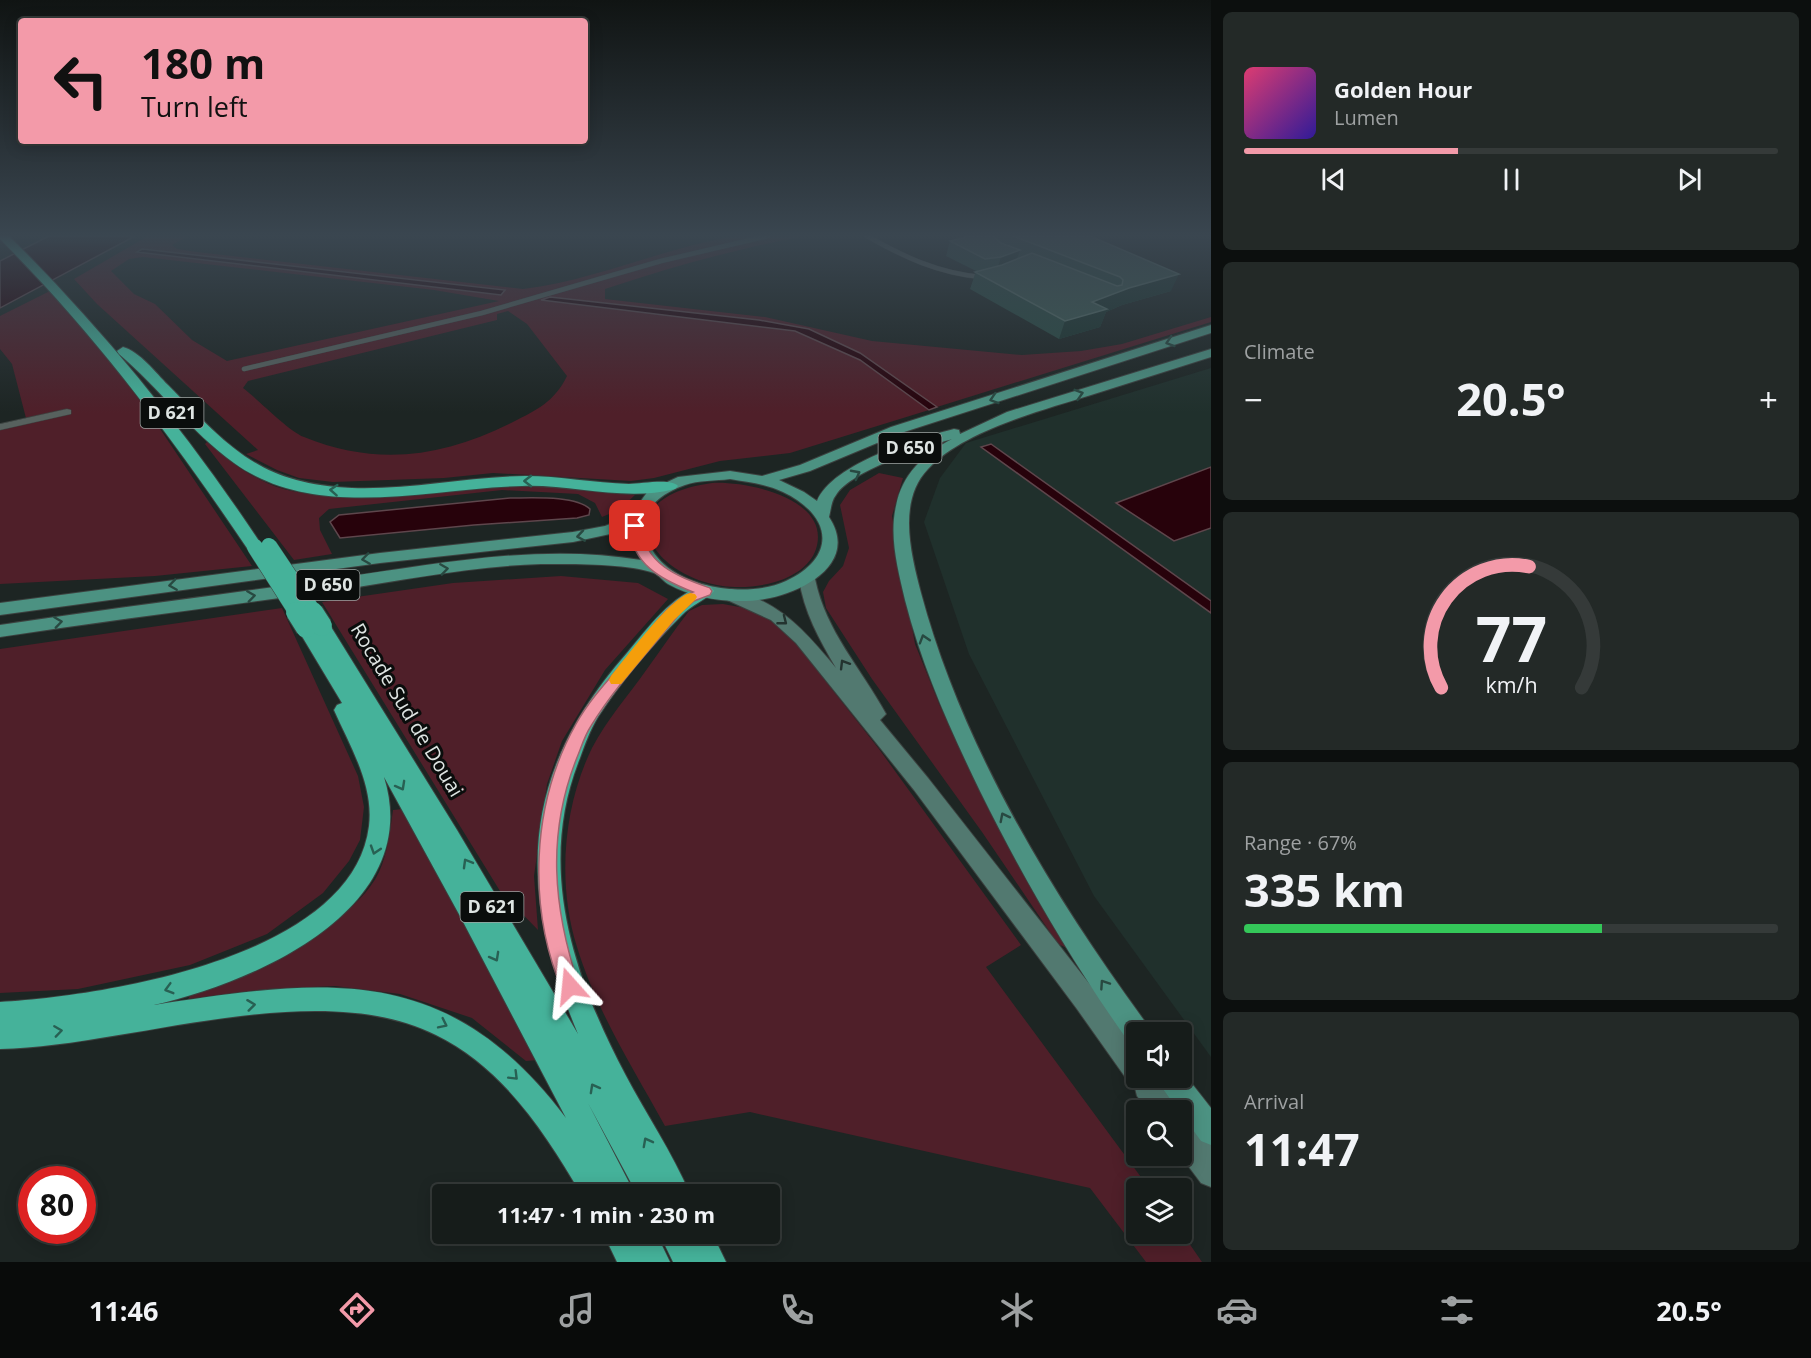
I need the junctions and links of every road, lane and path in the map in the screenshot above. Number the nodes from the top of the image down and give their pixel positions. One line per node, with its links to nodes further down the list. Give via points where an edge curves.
1 (68, 295): 15 (highway, Rocade Sud de Douai / D 621)
2 (70, 295): 5 (highway, Rocade Sud de Douai / D 621)
3 (545, 295): 7 (lane)
4 (1211, 329): 11 (main road, D 650, one-way to 11, via 896,430 805,468)
5 (123, 351): 12 (highway, one-way to 5, via 627,490 511,481 350,491 292,484 261,473 238,459); 15 (highway, Rocade Sud de Douai / D 621, via 191,438)
6 (1211, 353): 9 (main road, D 650, one-way to 6)
7 (244, 369)
8 (67, 412): 10 (street)
9 (1023, 412): 13 (main road, D 650, one-way to 9, via 832,489 860,472 902,451); 27 (main road, one-way to 9, via 1052,903 973,755 928,652 904,558 902,508 921,466 942,449)
10 (0, 428)
11 (763, 480): 12 (main road, via 709,476); 13 (main road, via 802,497)
12 (670, 486): 14 (main road, via 649,500)
13 (822, 516): 17 (main road, via 831,538 829,553)
14 (637, 519): 16 (main road, via 636,540 643,555); 20 (main road, D 650, one-way to 20, via 609,530 573,537 380,558)
15 (262, 546): 21 (highway, Rocade Sud de Douai / D 621, bridge)
16 (656, 568): 18 (main road); 22 (main road, D 650, one-way to 16, via 490,564 585,560)
17 (807, 579): 19 (main road, via 778,591); 24 (street, one-way to 17, via 835,648 810,597)
18 (705, 591): 19 (main road); 42 (highway, one-way to 18, via 574,997 552,925 547,848 562,775 590,713 677,609)
19 (731, 595): 24 (street, one-way to 24, via 767,610 793,629)
20 (0, 609)
21 (314, 627): 23 (highway, Rocade Sud de Douai / D 621); 41 (highway, Rocade Sud de Douai / D 621, one-way to 21, via 464,858)
22 (0, 631)
23 (334, 675): 26 (highway, one-way to 26, via 343,707 377,783 380,806 374,854 362,877 341,902 300,934 270,951 205,978 95,1007); 40 (highway, Rocade Sud de Douai / D 621, one-way to 40, via 391,768 506,976)
24 (921, 784): 25 (street)
25 (1086, 1000): 29 (street); 30 (street)
26 (0, 1015)
27 (1130, 1022)
28 (0, 1036): 39 (highway, one-way to 39, via 301,1000 389,1005 453,1029 502,1065 534,1097)
29 (1126, 1045)
30 (1126, 1056)
31 (1162, 1088): 33 (street)
32 (1178, 1088): 35 (main road)
33 (1172, 1100)
34 (1192, 1124): 37 (street)
35 (1211, 1131)
36 (1192, 1147): 38 (street)
37 (1211, 1147)
38 (1211, 1173)
39 (591, 1184)
40 (615, 1184)
41 (647, 1184)
42 (670, 1184)
43 (624, 1244): 47 (highway)
44 (646, 1244): 48 (highway)
45 (680, 1244): 49 (highway)
46 (702, 1244): 50 (highway)
47 (634, 1262)
48 (655, 1262)
49 (690, 1262)
50 (711, 1262)

